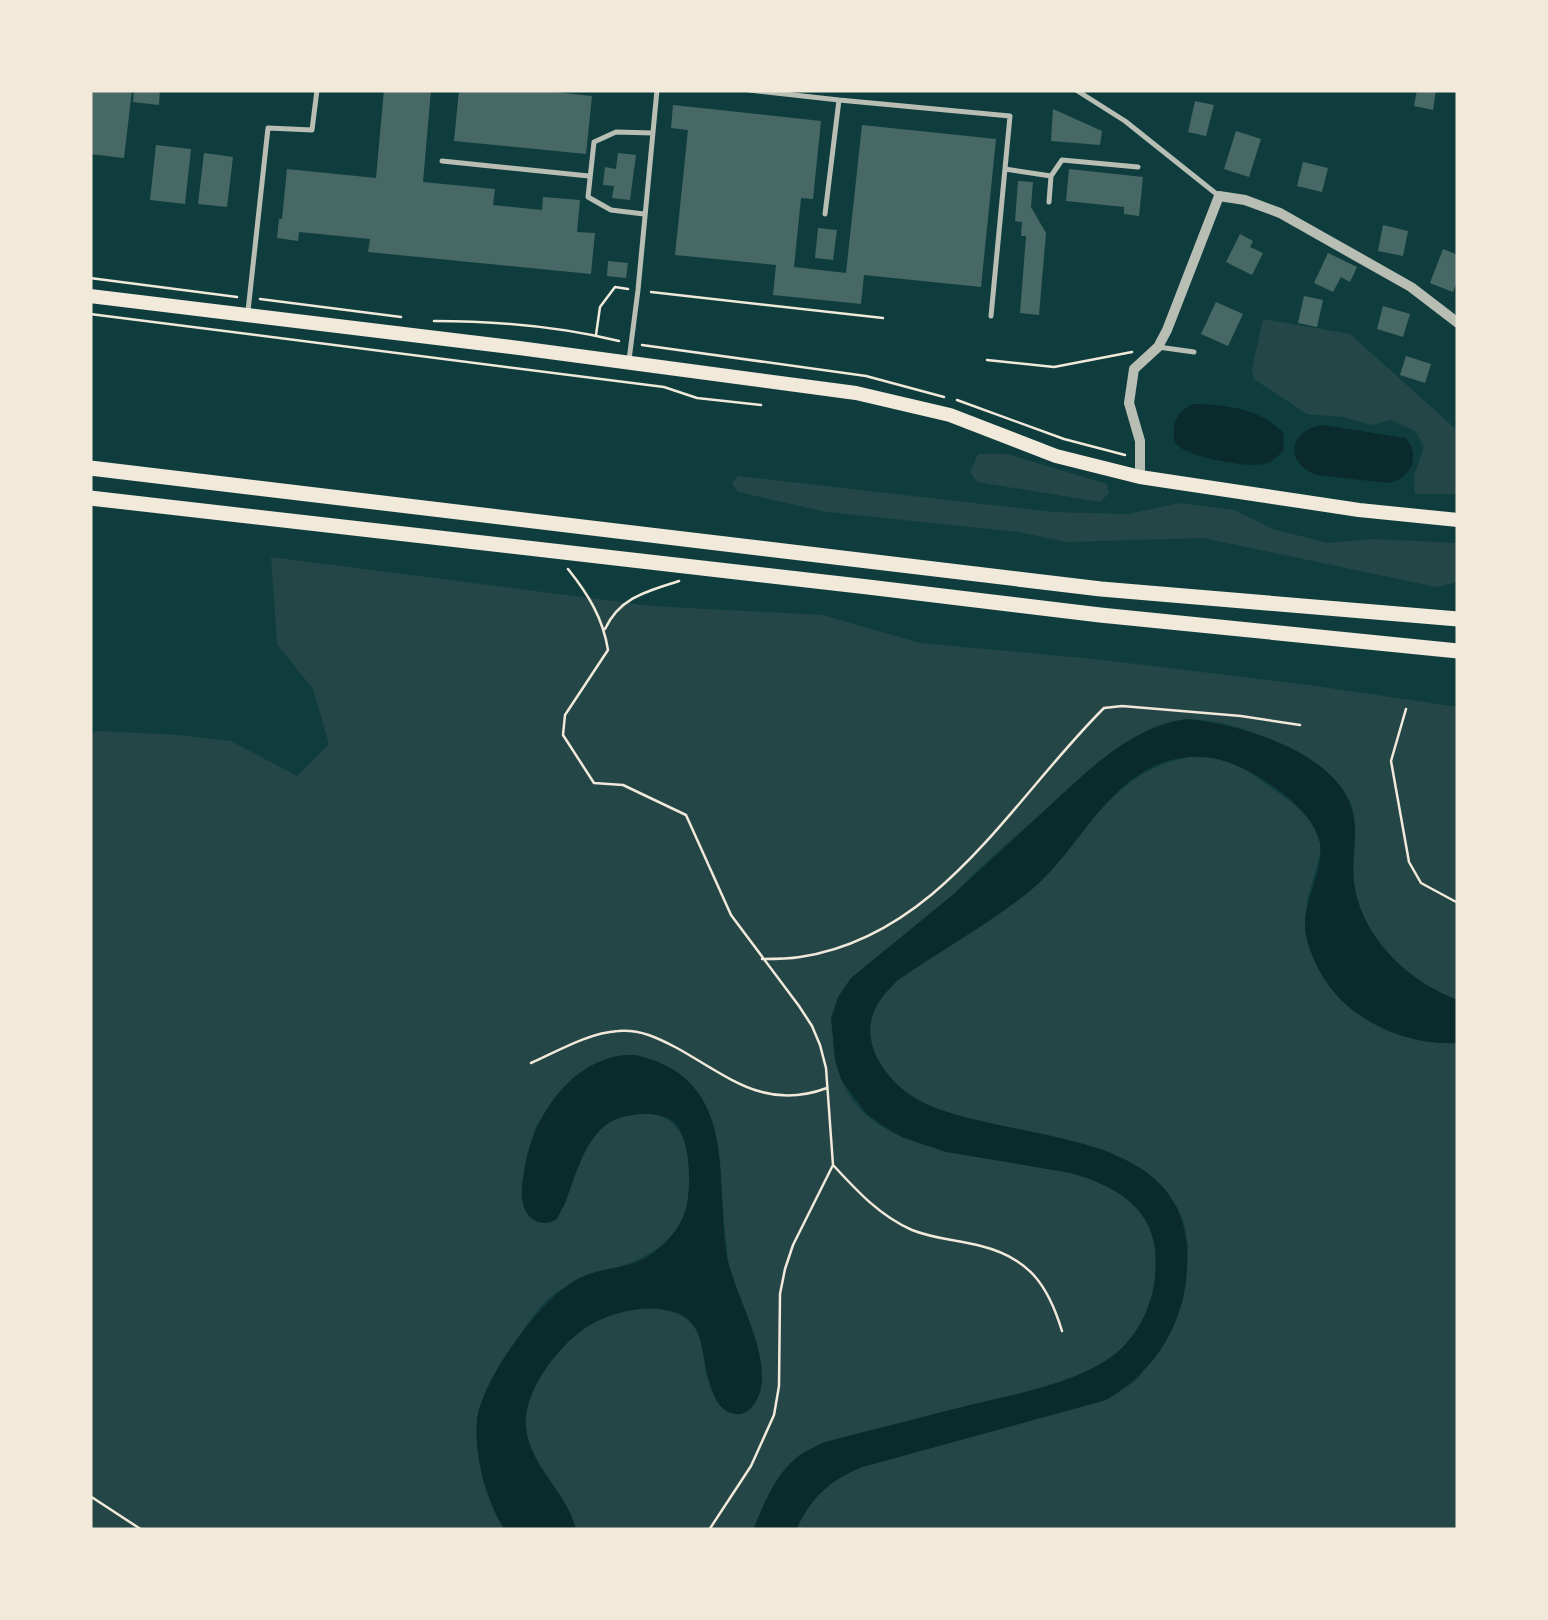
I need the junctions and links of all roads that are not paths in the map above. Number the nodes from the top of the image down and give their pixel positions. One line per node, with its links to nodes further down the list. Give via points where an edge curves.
1 (317, 90): 17 (lane, via 312,130 268,128)
2 (657, 90): 6 (lane)
3 (749, 90): 5 (lane)
4 (1076, 90): 12 (lane)
5 (839, 100): 9 (lane, via 1010,116); 15 (lane)
6 (653, 133): 10 (lane, via 616,132 594,142); 14 (lane)
7 (442, 162): 10 (lane)
8 (1138, 167): 11 (lane, via 1062,160)
9 (1005, 168): 11 (lane); 18 (lane)
10 (589, 176): 14 (lane, via 588,197 611,210)
11 (1051, 176): 13 (lane)
12 (1219, 196): 19 (street, via 1280,213 1411,287); 20 (street)
13 (1049, 202)
14 (644, 214): 22 (lane)
15 (825, 214)
16 (90, 296): 17 (main road)
17 (247, 314): 22 (main road)
18 (992, 316)
19 (1458, 322)
20 (1158, 347): 21 (lane); 24 (street, via 1134,369 1128,402 1140,441)
21 (1194, 352)
22 (628, 364): 24 (main road, via 856,393)
23 (90, 468): 27 (highway, via 872,564)
24 (1140, 477): 26 (main road)
25 (90, 498): 28 (highway, via 1100,616)
26 (1458, 520)
27 (1458, 620)
28 (1458, 651)

